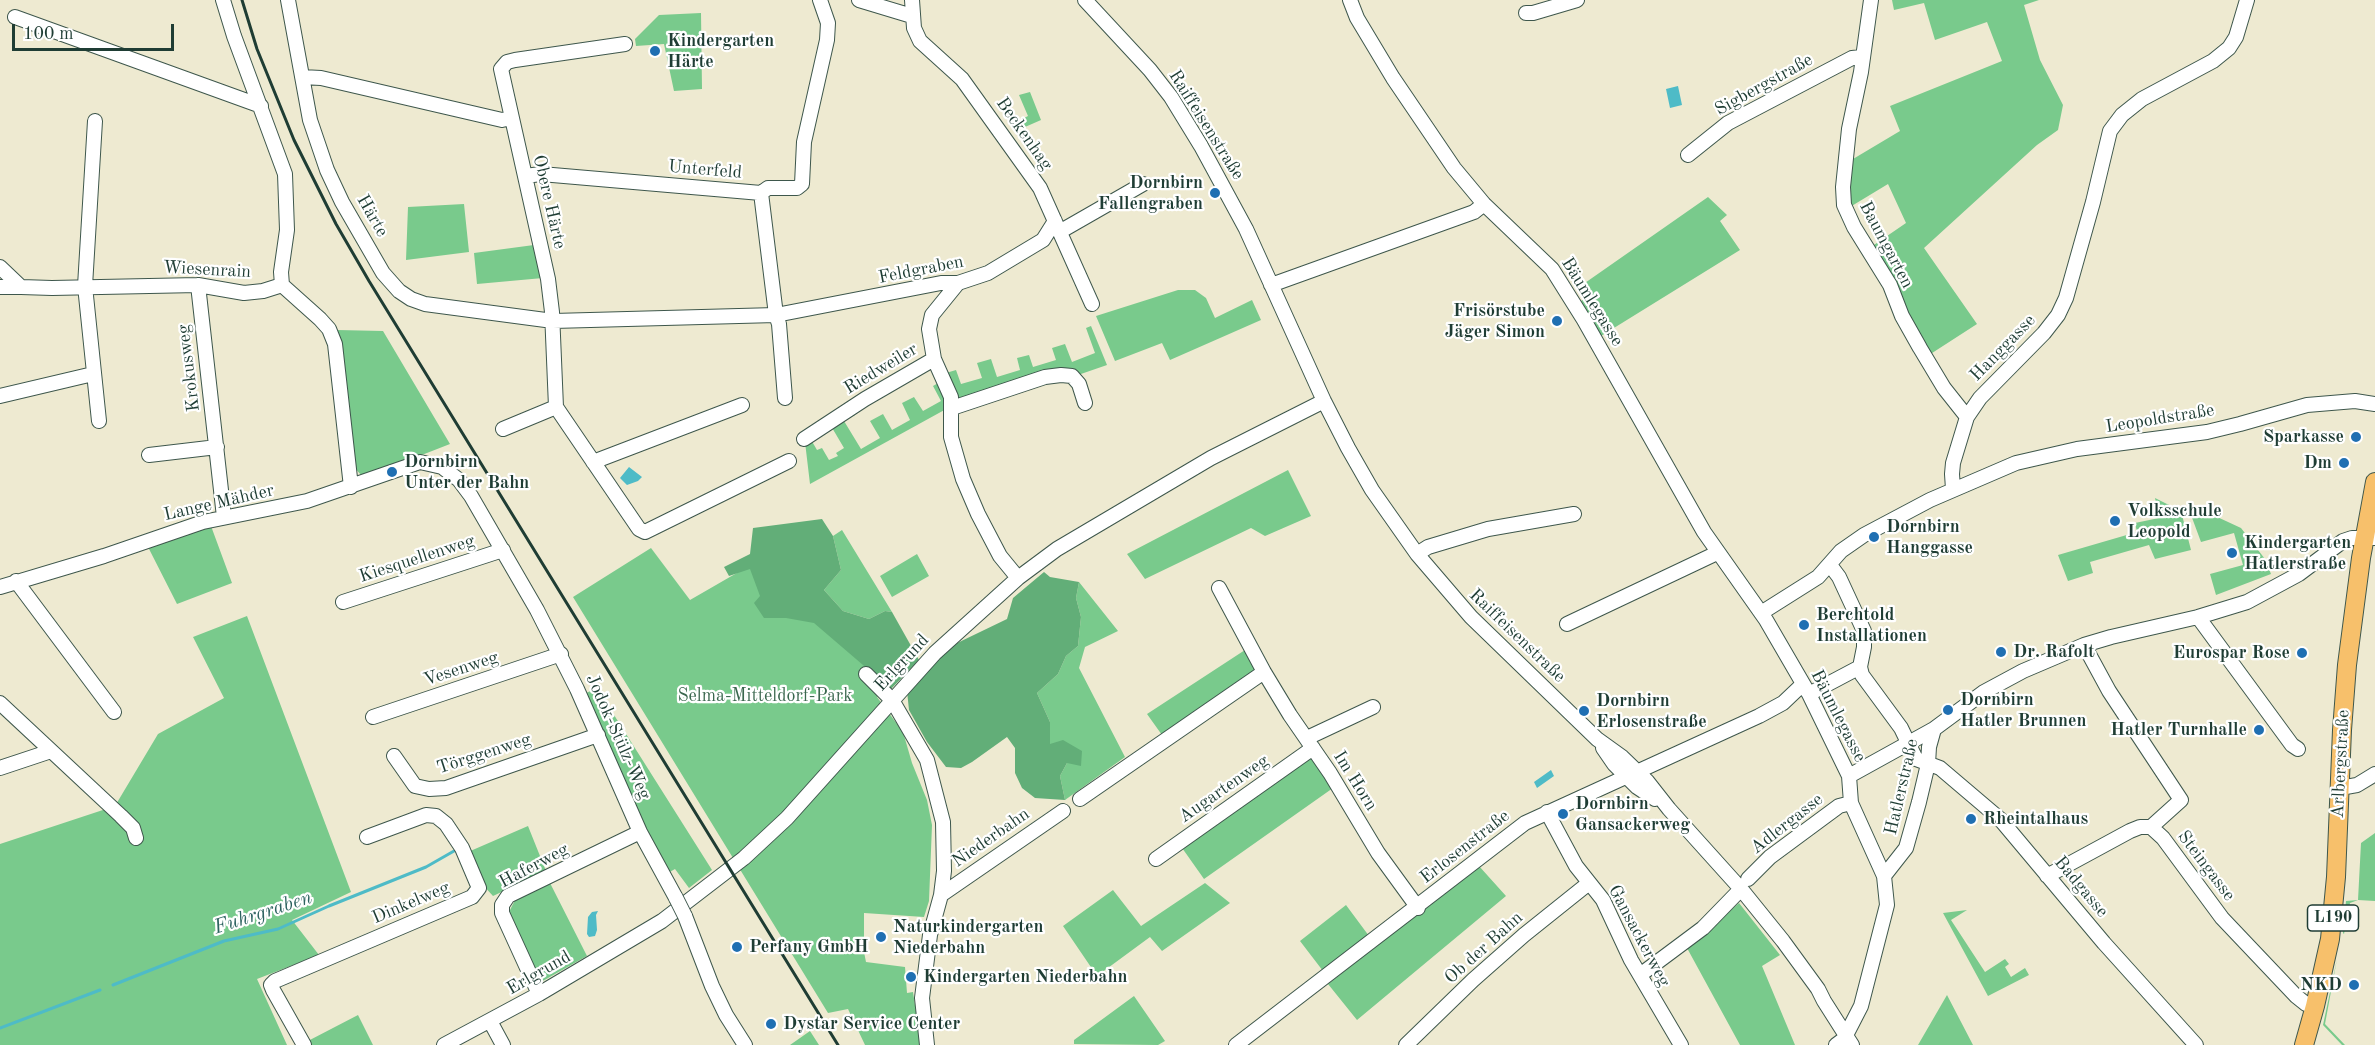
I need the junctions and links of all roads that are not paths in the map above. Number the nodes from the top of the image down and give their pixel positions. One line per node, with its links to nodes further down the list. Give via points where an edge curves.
1 (223, 0): 17 (street)
2 (288, 0): 16 (street, Härte)
3 (820, 0): 23 (street, Unterfeld, via 828,23 827,40 804,142 802,184 797,188 768,188)
4 (859, 0): 12 (street)
5 (912, 0): 12 (street, Beckenhag)
6 (1085, 0): 30 (street, Raiffeisenstraße, via 1171,97 1220,180)
7 (1350, 0): 24 (street, Bäumlegasse, via 1422,123)
8 (1577, 0): 11 (street)
9 (1871, 0): 15 (street, Baumgarten)
10 (2247, 0): 47 (street, Hanggasse, via 2229,48 2213,61 2142,99 2122,115 2110,132 2066,298 2058,315)
11 (1526, 13)
12 (912, 16): 25 (street, Beckenhag, via 920,41 962,79 1040,188)
13 (15, 17): 17 (street)
14 (624, 44): 18 (street, Obere Härte, via 502,65 500,74)
15 (1862, 57): 20 (street, Sigbergstraße, via 1851,58 1728,123); 47 (street, Baumgarten, via 1849,129 1844,205 1890,285 1920,348)
16 (302, 77): 18 (street, via 321,78 502,120); 36 (street, Härte, via 313,133 327,170 391,284 425,304)
17 (261, 106): 29 (street, via 284,167 286,183)
18 (511, 118): 21 (street, Obere Härte)
19 (95, 121): 32 (street)
20 (1688, 155)
21 (525, 176): 23 (street, Unterfeld, via 541,174); 36 (street, Obere Härte, via 548,279)
22 (1143, 184): 25 (street)
23 (761, 193): 35 (street)
24 (1484, 204): 30 (street, via 1474,212); 63 (street, Bäumlegasse, via 1552,269)
25 (1058, 226): 27 (street, Feldgraben, via 1023,254 988,273); 34 (street, Beckenhag)
26 (0, 267): 31 (street)
27 (958, 283): 35 (street, Feldgraben); 37 (street, Riedweiler, via 932,315 929,329)
28 (198, 285): 29 (street, Wiesenrain, via 244,293); 32 (street, Wiesenrain); 51 (street, Krokusweg)
29 (282, 285): 57 (street, via 320,319 334,344)
30 (1271, 285): 41 (street, Raiffeisenstraße)
31 (21, 286): 32 (street, Wiesenrain); 33 (street, Wiesenrain)
32 (85, 286): 38 (street)
33 (0, 287)
34 (1092, 304)
35 (776, 315): 36 (street, Feldgraben); 40 (street)
36 (553, 321): 45 (street, Obere Härte)
37 (934, 359): 46 (street); 50 (street, Riedweiler)
38 (93, 374): 39 (street); 48 (street)
39 (0, 396)
40 (785, 398)
41 (1324, 401): 64 (street, Raiffeisenstraße, via 1368,484); 66 (street, Erlgrund, via 1176,477 1062,545)
42 (1085, 403): 46 (street, via 1079,384 1072,376 1061,375)
43 (2375, 404): 58 (street, Leopoldstraße, via 2355,401 2307,405 2207,432 2077,450 2016,463)
44 (742, 405): 54 (street)
45 (556, 407): 49 (street); 54 (street)
46 (952, 408): 66 (street, via 951,437 963,479 1000,556)
47 (1967, 417): 58 (street, Hanggasse, via 1953,463)
48 (99, 421)
49 (503, 429)
50 (804, 439)
51 (217, 447): 52 (street); 60 (street, Krokusweg)
52 (149, 455)
53 (789, 461): 54 (street, via 645,532)
54 (593, 462)
55 (431, 463): 57 (street, Lange Mähder, via 420,462); 62 (street, Jodok-Stülz-Weg, via 459,480)
56 (2375, 482): 61 (main road, Arlbergstraße / L190)
57 (351, 487): 60 (street, Lange Mähder, via 307,501)
58 (1953, 489): 65 (street, via 1853,541)
59 (1574, 514): 64 (street, via 1488,529)
60 (224, 518): 67 (street, Lange Mähder, via 167,532)
61 (2370, 538): 72 (street, Hatlerstraße, via 2343,541 2266,593); 97 (main road, Arlbergstraße / L190, via 2347,665)
62 (503, 550): 70 (street, Kiesquellenweg); 75 (street, Jodok-Stülz-Weg)
63 (1718, 553): 71 (street, Bäumlegasse); 73 (street)
64 (1416, 554): 94 (street, Raiffeisenstraße, via 1471,617 1597,739 1614,764)
65 (1830, 565): 71 (street); 76 (street, via 1864,631)
66 (1018, 578): 80 (street, Erlgrund, via 935,653)
67 (16, 581): 68 (street, Lange Mähder); 83 (street)
68 (0, 587)
69 (1219, 588): 77 (street, Im Horn)
70 (343, 602)
71 (1761, 613): 79 (street, Bäumlegasse)
72 (2198, 616): 74 (street, Hatlerstraße); 89 (street)
73 (1567, 624)
74 (2084, 645): 85 (street, Hatlerstraße, via 1984,692); 102 (street, via 2109,691 2181,800)
75 (561, 654): 84 (street, Vesenweg); 86 (street, Jodok-Stülz-Weg)
76 (1860, 667): 79 (street, Erlosenstraße); 88 (street, Badgasse, via 1866,683 1900,728)
77 (1264, 672): 87 (street, Im Horn); 98 (street)
78 (866, 674): 80 (street, Niederbahn)
79 (1806, 689): 94 (street, Erlosenstraße, via 1759,716); 96 (street, Bäumlegasse)
80 (892, 700): 111 (street, Niederbahn, via 927,760 938,795 945,844); 114 (street, Erlgrund, via 787,818 744,858 662,921)
81 (1, 707): 90 (street)
82 (1373, 707): 87 (street, Augartenweg)
83 (114, 712)
84 (373, 717)
85 (1934, 729): 88 (street); 92 (street, Hatlerstraße)
86 (598, 735): 91 (street, Törggenweg, via 446,788 415,786); 103 (street, Jodok-Stülz-Weg)
87 (1310, 743): 106 (street, Augartenweg); 112 (street, Im Horn, via 1378,853)
88 (1906, 744): 92 (street, Badgasse, via 1916,759); 96 (street)
89 (2298, 749)
90 (51, 751): 93 (street); 105 (street, via 122,816)
91 (394, 756)
92 (1928, 764): 107 (street, Hatlerstraße, via 1906,848); 108 (street, Badgasse, via 1940,768 2000,819)
93 (0, 768)
94 (1632, 774): 101 (street, Erlosenstraße); 110 (street, Raiffeisenstraße)
95 (2375, 774): 97 (street, via 2358,785)
96 (1849, 776): 99 (street, Bäumlegasse)
97 (2340, 788): 115 (main road, Arlbergstraße / L190, via 2333,912)
98 (1080, 799)
99 (1851, 803): 107 (street, Bäumlegasse); 110 (street, Adlergasse, via 1839,806 1770,858)
100 (1063, 811): 111 (street, Niederbahn)
101 (1547, 812): 109 (street, Gansackerweg); 112 (street, Erlosenstraße, via 1508,835)
102 (2151, 827): 108 (street, Steingasse, via 2139,826); 115 (street, Steingasse, via 2222,918 2296,996)
103 (640, 832): 114 (street, Haferweg, via 508,896 502,904 502,913); 121 (street, Jodok-Stülz-Weg, bridge, via 685,916 726,1015)
104 (367, 837): 118 (street, Dinkelweg, via 426,815 436,816 462,848 479,888 472,897 275,981 271,985 273,990)
105 (136, 838)
106 (1156, 859)
107 (1884, 876): 117 (street, via 1887,905)
108 (2047, 876): 128 (street, Badgasse)
109 (1588, 883): 113 (street, Gansackerweg, via 1603,900); 124 (street, Ob der Bahn, via 1473,980)
110 (1744, 884): 113 (street, Adlergasse, via 1703,928); 117 (street, Raiffeisenstraße)
111 (941, 896): 122 (street, Niederbahn, via 925,964 922,998)
112 (1418, 908): 123 (street, Erlosenstraße)
113 (1640, 975): 125 (street, Gansackerweg)
114 (539, 994): 116 (street, Erlgrund)
115 (2315, 1006): 129 (main road, Arlbergstraße / L190)
116 (490, 1021): 119 (street, Erlgrund); 120 (street)
117 (1850, 1036): 126 (street); 127 (street)
118 (304, 1045)
119 (444, 1045)
120 (504, 1045)
121 (745, 1045)
122 (927, 1045)
123 (1236, 1045)
124 (1406, 1045)
125 (1681, 1045)
126 (1836, 1045)
127 (1861, 1045)
128 (2196, 1045)
129 (2304, 1045)

